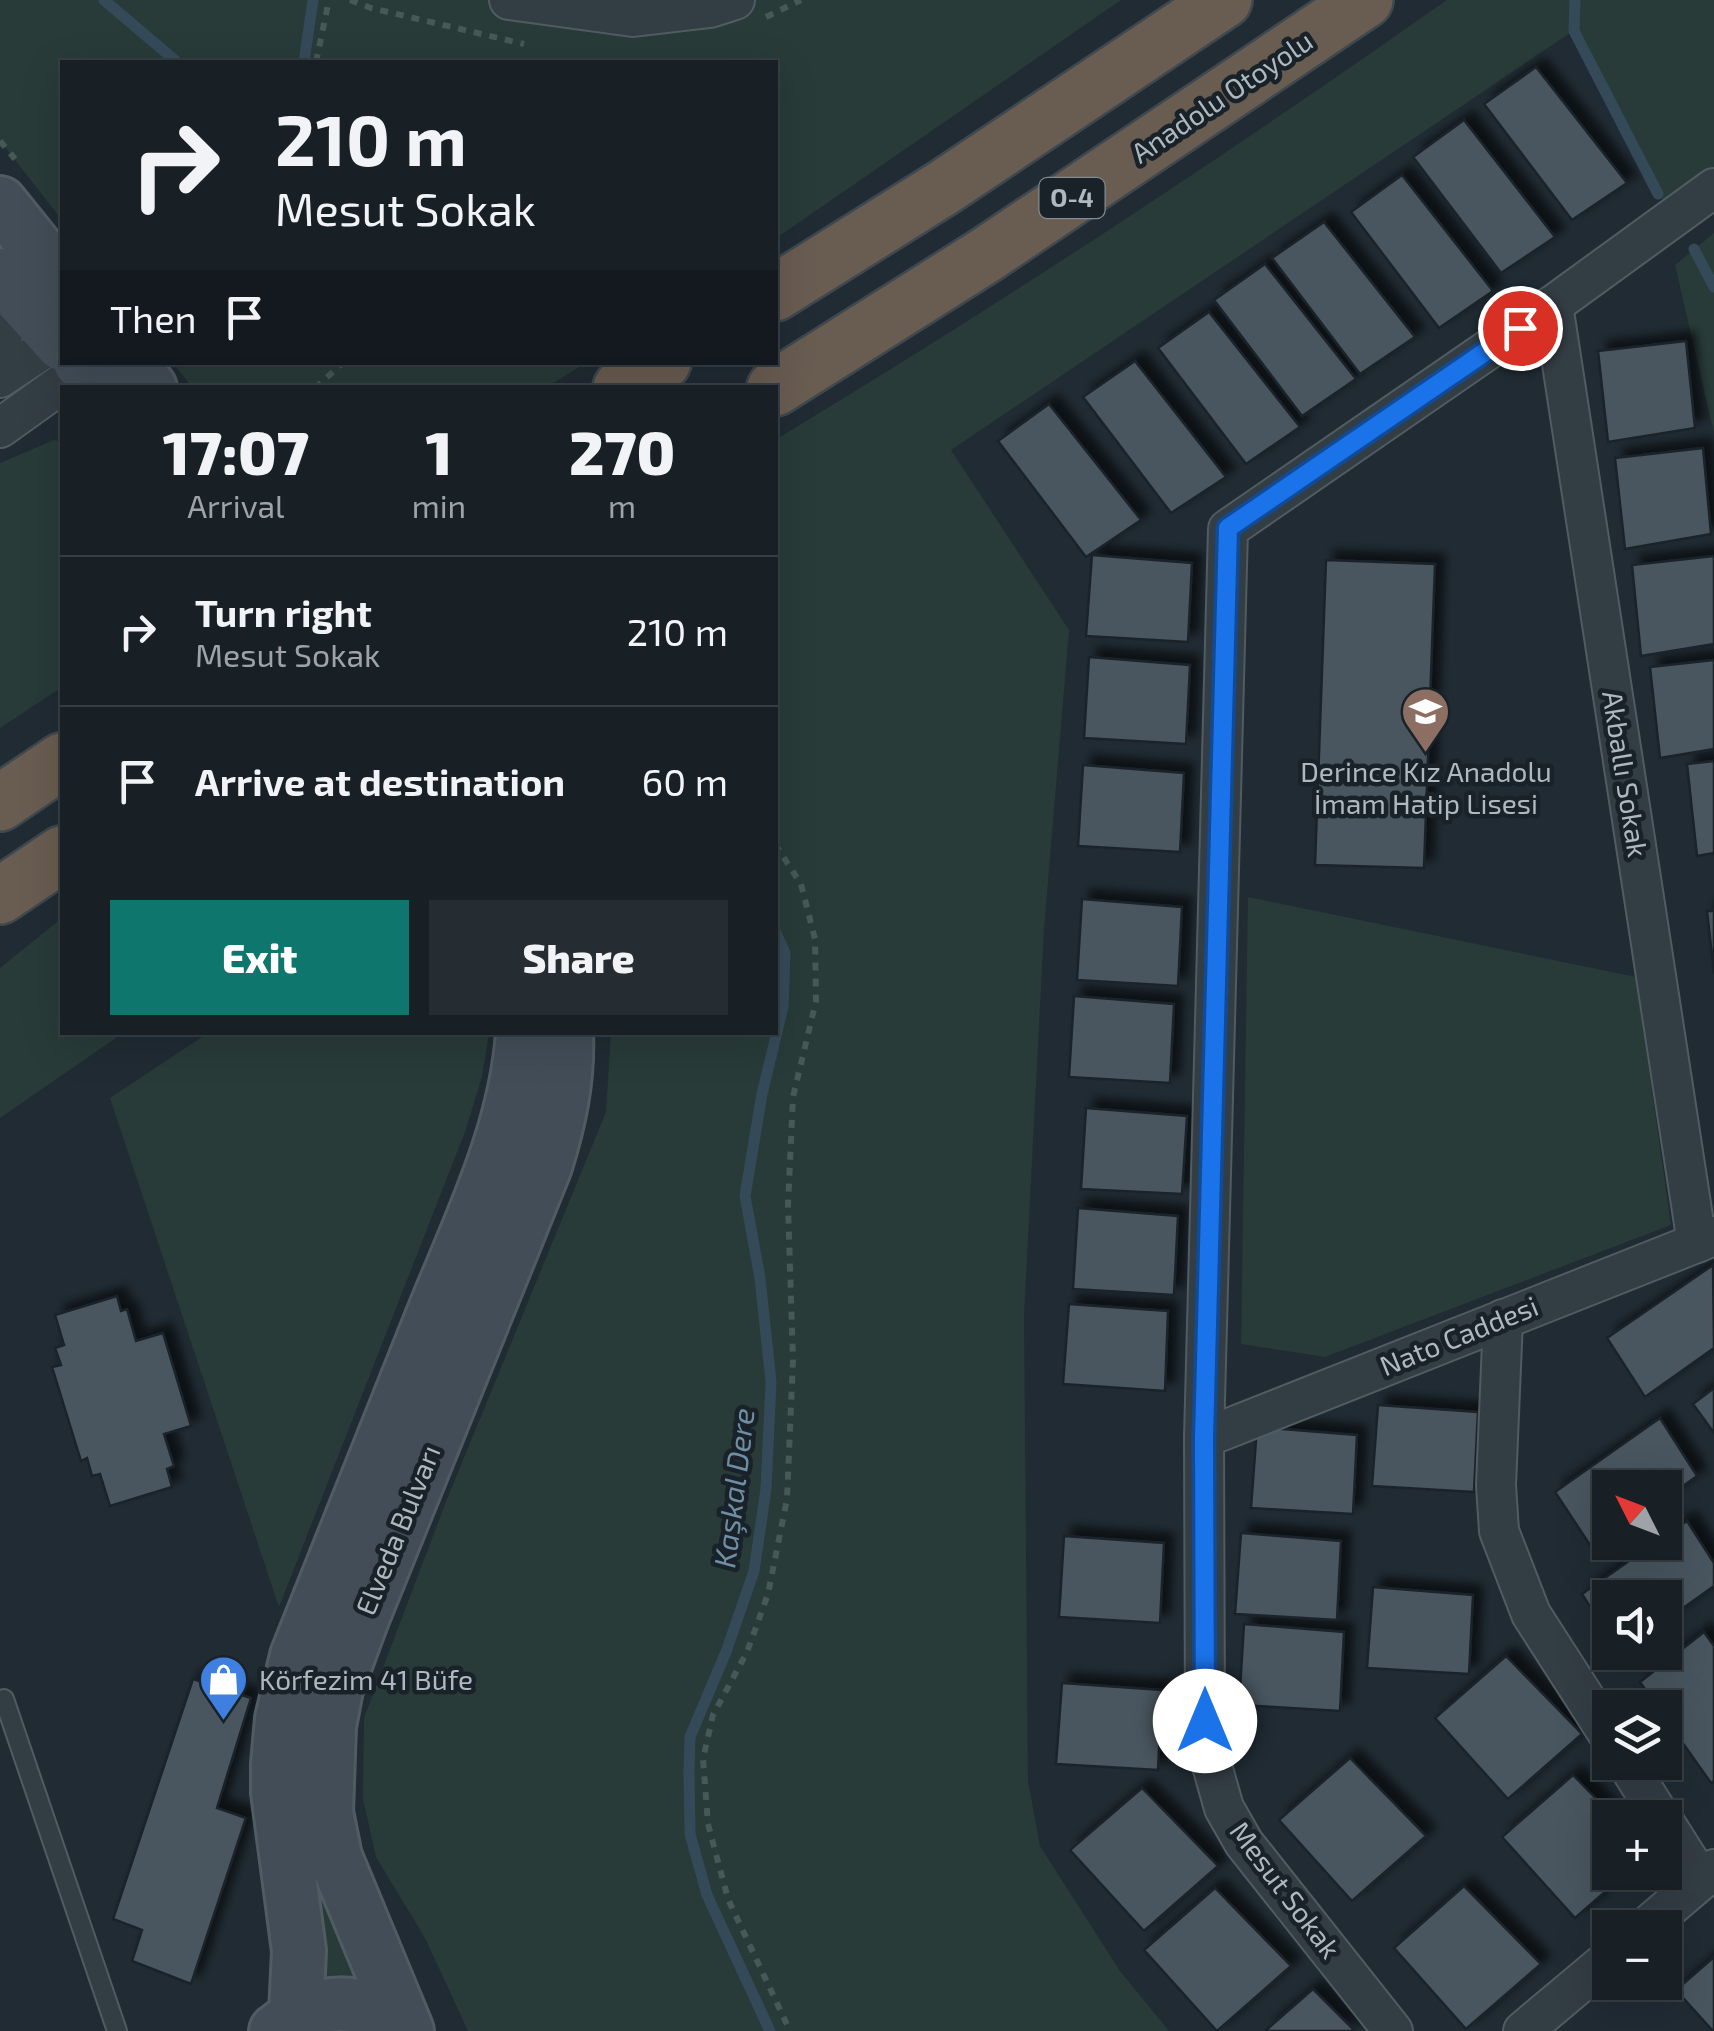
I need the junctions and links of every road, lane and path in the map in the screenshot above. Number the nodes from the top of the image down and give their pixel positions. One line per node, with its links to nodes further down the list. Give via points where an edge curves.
1 (329, 0): 6 (path)
2 (509, 0): 3 (street, via 633,17)
3 (736, 0)
4 (1224, 0): 12 (highway)
5 (1364, 0): 25 (highway, Anadolu Otoyolu / O-4)
6 (316, 60)
7 (1714, 188): 13 (street, Mesut Sokak)
8 (0, 203): 10 (main road)
9 (0, 275): 14 (main road)
10 (60, 278)
11 (0, 284): 15 (street, via 7,316)
12 (778, 291)
13 (1553, 306): 37 (street, Akballı Sokak); 39 (street, Mesut Sokak, via 1228,528)
14 (60, 334)
15 (0, 350)
16 (60, 364): 21 (street)
17 (76, 365): 27 (street)
18 (99, 365): 22 (main road)
19 (341, 365): 23 (path)
20 (658, 365): 24 (highway)
21 (0, 378)
22 (143, 385)
23 (319, 385)
24 (626, 385)
25 (778, 386)
26 (60, 416): 27 (street)
27 (0, 430)
28 (60, 759): 30 (lane)
29 (60, 759): 31 (highway)
30 (0, 791)
31 (0, 803)
32 (778, 849): 49 (path, via 801,884 814,939 816,1001 793,1097 787,1500 768,1594 713,1715 704,1759 708,1824 728,1899)
33 (60, 855): 34 (highway)
34 (0, 896)
35 (523, 1035): 46 (main road, Elveda Bulvarı, via 510,1113 478,1206 297,1656 278,1792 299,1951)
36 (566, 1035): 48 (main road, Elveda Bulvarı, via 565,1086 546,1166 361,1621 329,1726 326,1812 335,1857)
37 (1706, 1240): 38 (street, Nato Caddesi)
38 (1503, 1318): 39 (street, Nato Caddesi); 41 (street, via 1499,1531 1531,1614)
39 (1204, 1438): 50 (street, Mesut Sokak, via 1205,1721 1224,1808 1244,1843)
40 (4, 1700): 47 (lane)
41 (1592, 1710)
42 (1682, 1843): 43 (street)
43 (1708, 1874): 44 (street)
44 (1667, 1910)
45 (1592, 1973): 51 (street)
46 (286, 2023): 48 (main road, via 325,2004 356,2005)
47 (116, 2031)
48 (405, 2031)
49 (790, 2031)
50 (1394, 2031)
51 (1523, 2031)

